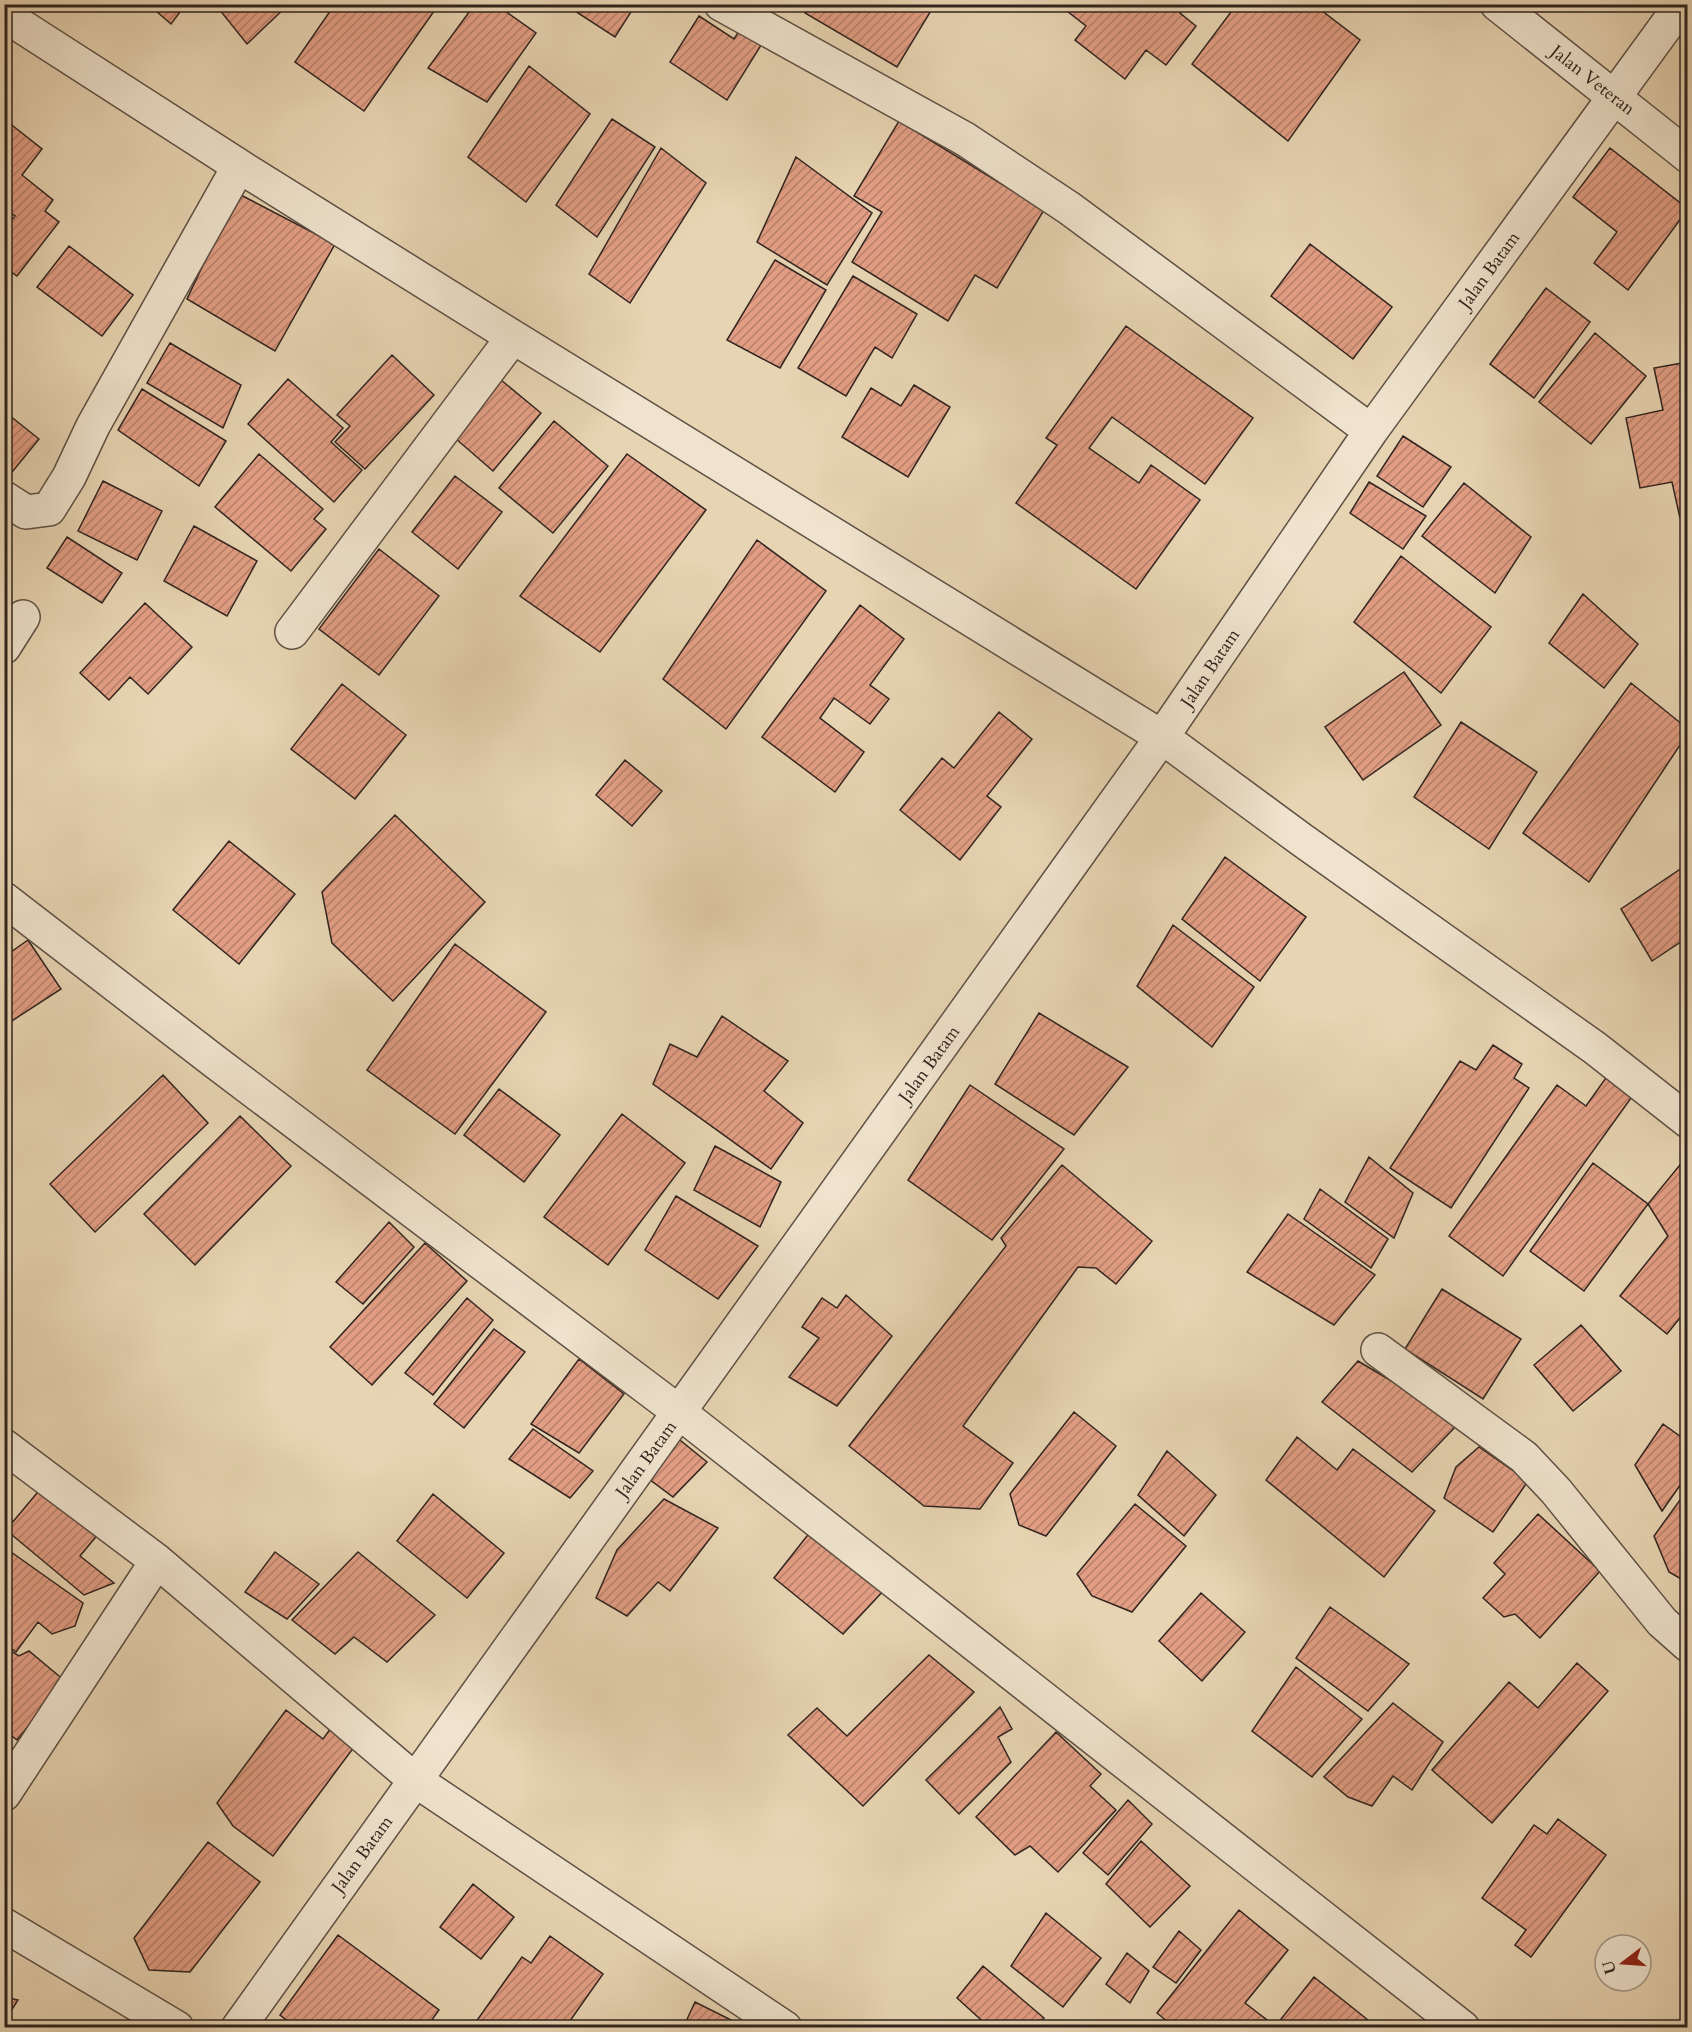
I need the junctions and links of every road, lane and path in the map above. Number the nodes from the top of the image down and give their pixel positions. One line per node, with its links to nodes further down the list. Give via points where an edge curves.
1 (721, 4): 9 (street, via 965,139 1069,208)
2 (1497, 4): 5 (street, Jalan Veteran)
3 (1682, 4): 5 (street, Jalan Batam)
4 (4, 15): 7 (street)
5 (1615, 97): 6 (street, Jalan Veteran); 9 (street, Jalan Batam)
6 (1688, 156)
7 (239, 166): 8 (street); 10 (street, via 49,509 26,512)
8 (513, 337): 12 (street); 14 (street)
9 (1371, 431): 14 (street, Jalan Batam)
10 (4, 498)
11 (22, 617): 13 (street)
12 (292, 632)
13 (4, 646)
14 (1162, 738): 16 (street, via 1595,1048); 18 (street, Jalan Batam)
15 (4, 899): 18 (street)
16 (1688, 1121)
17 (1378, 1350): 21 (street, via 1524,1457 1662,1622)
18 (679, 1412): 22 (street, Jalan Batam); 28 (street)
19 (4, 1446): 20 (street)
20 (158, 1561): 22 (street); 23 (street)
21 (1688, 1646)
22 (415, 1780): 26 (street, Jalan Batam); 27 (street)
23 (4, 1794)
24 (4, 1925): 25 (street)
25 (177, 2028)
26 (238, 2028)
27 (785, 2028)
28 (1463, 2028)

